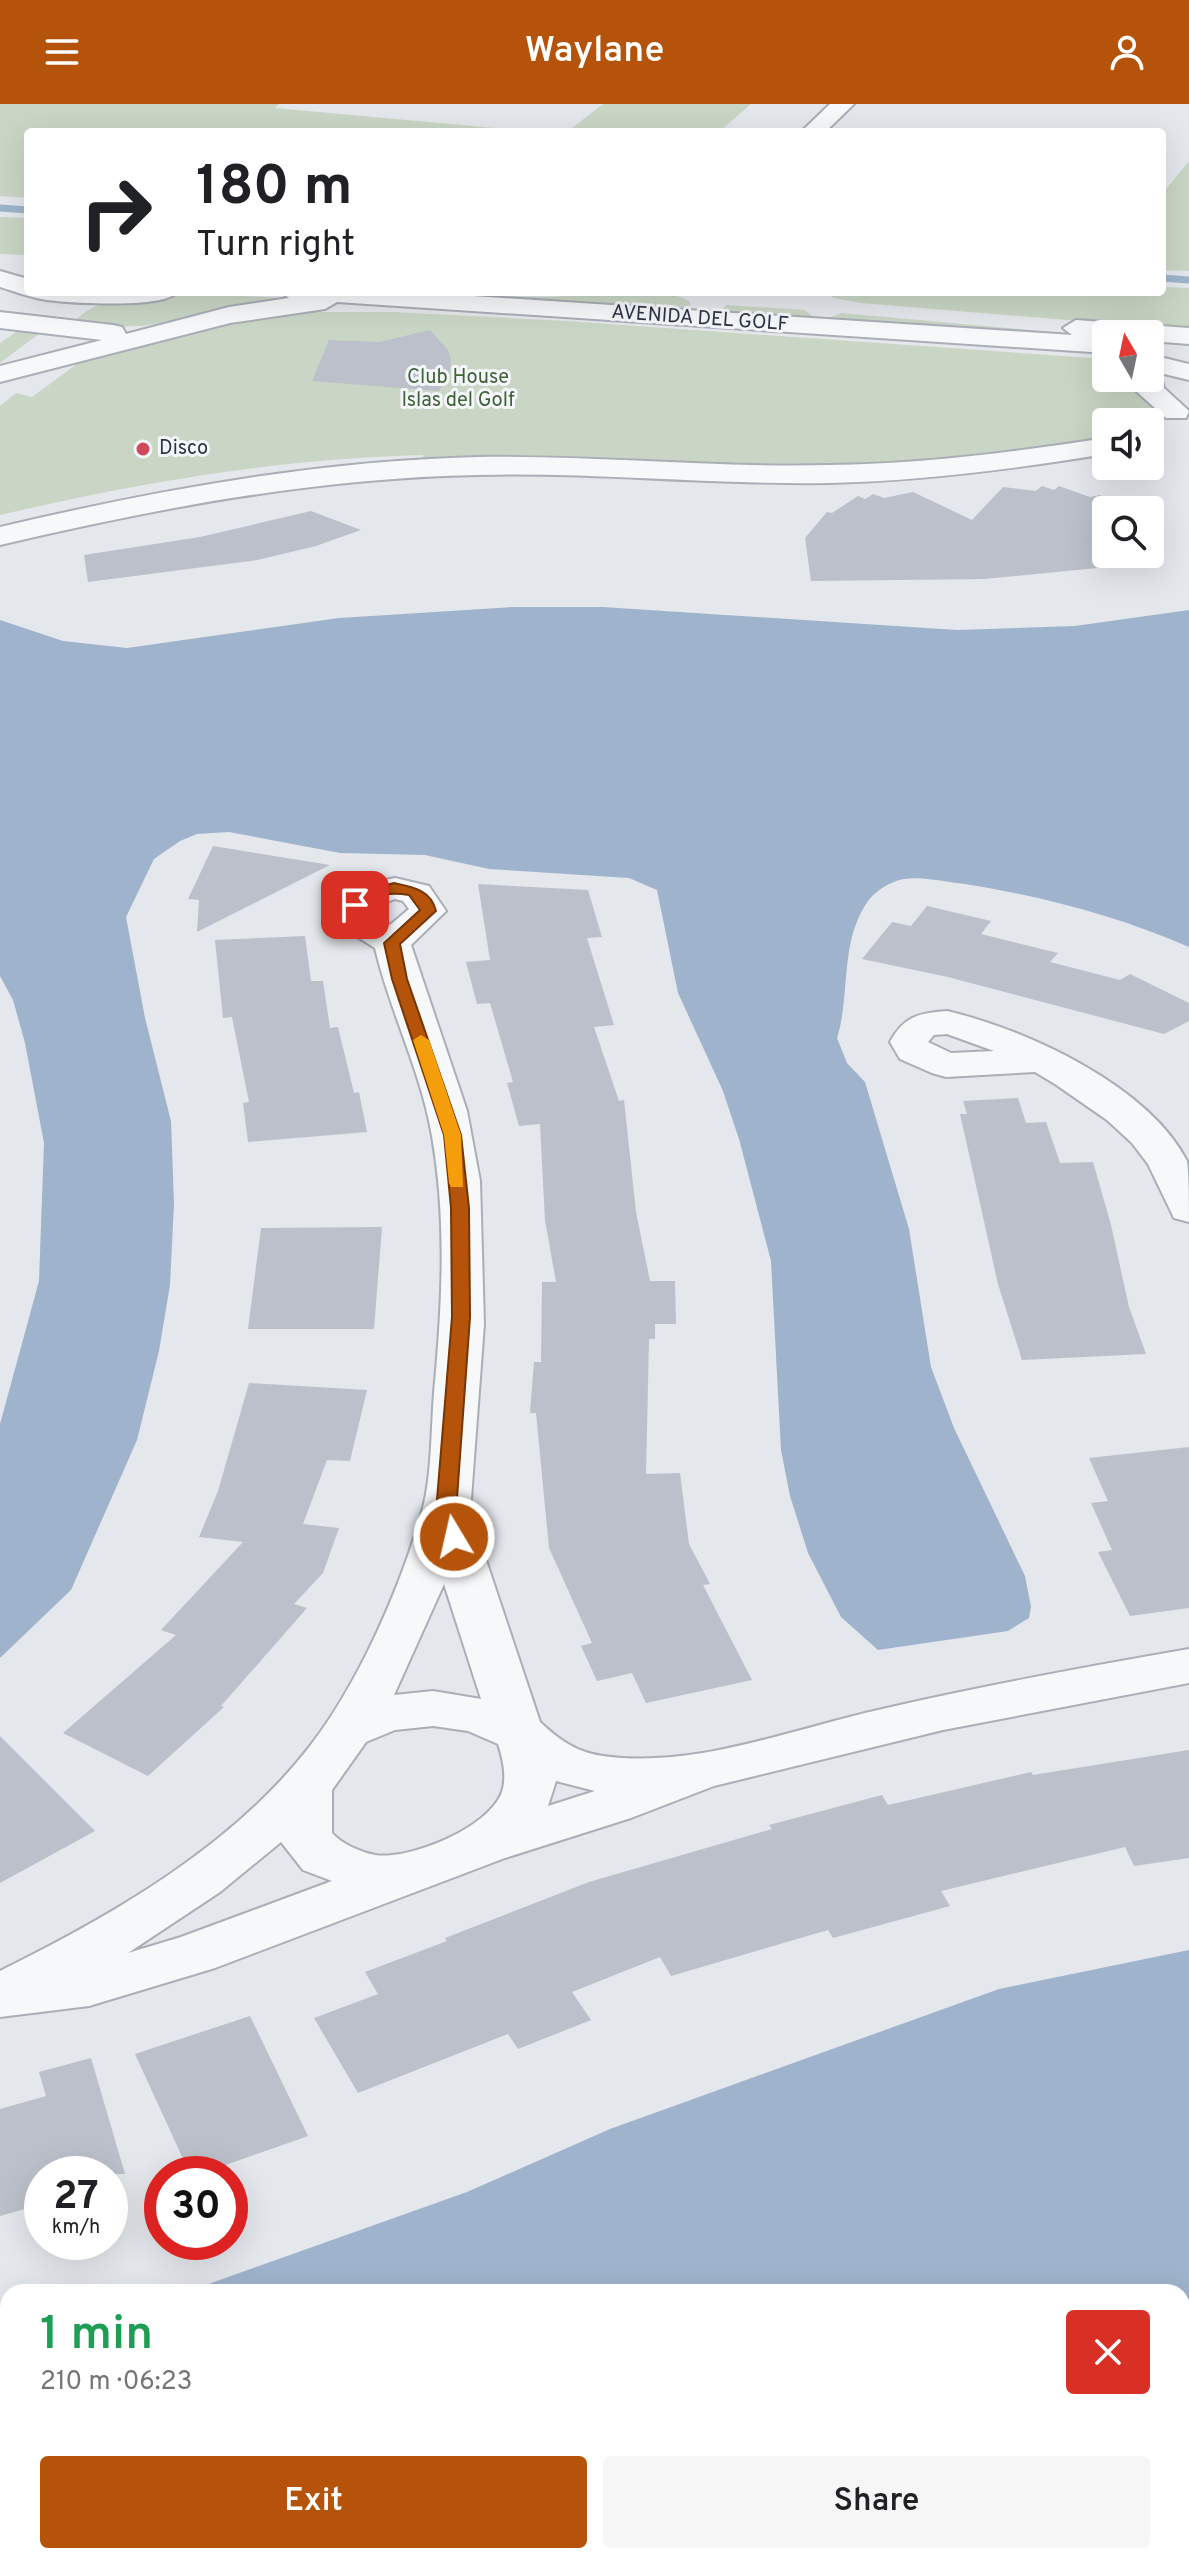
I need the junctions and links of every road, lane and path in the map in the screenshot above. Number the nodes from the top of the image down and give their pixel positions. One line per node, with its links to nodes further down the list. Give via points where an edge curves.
1 (843, 104): 2 (street)
2 (816, 128)
3 (0, 258): 4 (street)
4 (24, 260)
5 (0, 279): 6 (street)
6 (24, 286)
7 (32, 296): 14 (street, via 31,310)
8 (113, 296): 15 (street)
9 (347, 296): 12 (street, AVENIDA DEL GOLF)
10 (692, 296): 13 (street, via 703,304 700,311)
11 (715, 296): 17 (street, AVENIDA DEL GOLF)
12 (373, 298): 13 (street, AVENIDA DEL GOLF); 16 (street, via 267,308)
13 (665, 318): 18 (street, AVENIDA DEL GOLF)
14 (6, 326): 15 (street)
15 (57, 327): 16 (street); 21 (street)
16 (137, 336): 21 (street)
17 (1189, 336)
18 (1092, 344)
19 (1189, 350): 20 (street)
20 (1164, 363)
21 (0, 373)
22 (1152, 392): 23 (street)
23 (1183, 413)
24 (1092, 448): 27 (street, via 962,466 842,473 543,466 324,475 145,501)
25 (389, 453): 26 (street, via 213,475 98,495)
26 (0, 520)
27 (0, 536)
28 (392, 943): 31 (street, via 399,979 452,1135 460,1208 461,1344)
29 (1042, 1060): 30 (street, via 1100,1093 1138,1126 1165,1156)
30 (1189, 1209)
31 (446, 1512): 33 (street, via 383,1666); 34 (street)
32 (1189, 1666): 35 (street, via 845,1732)
33 (346, 1731): 34 (street, via 371,1717 412,1709 485,1716); 36 (street)
34 (520, 1733): 35 (street, via 554,1760 591,1772 634,1779); 37 (street, via 531,1779 523,1809)
35 (700, 1772): 37 (street)
36 (306, 1787): 38 (street, via 306,1840 322,1856 374,1875); 39 (street, via 184,1891)
37 (486, 1844): 38 (street)
38 (415, 1870): 39 (street, via 181,1957 89,1985)
39 (1, 1995)

